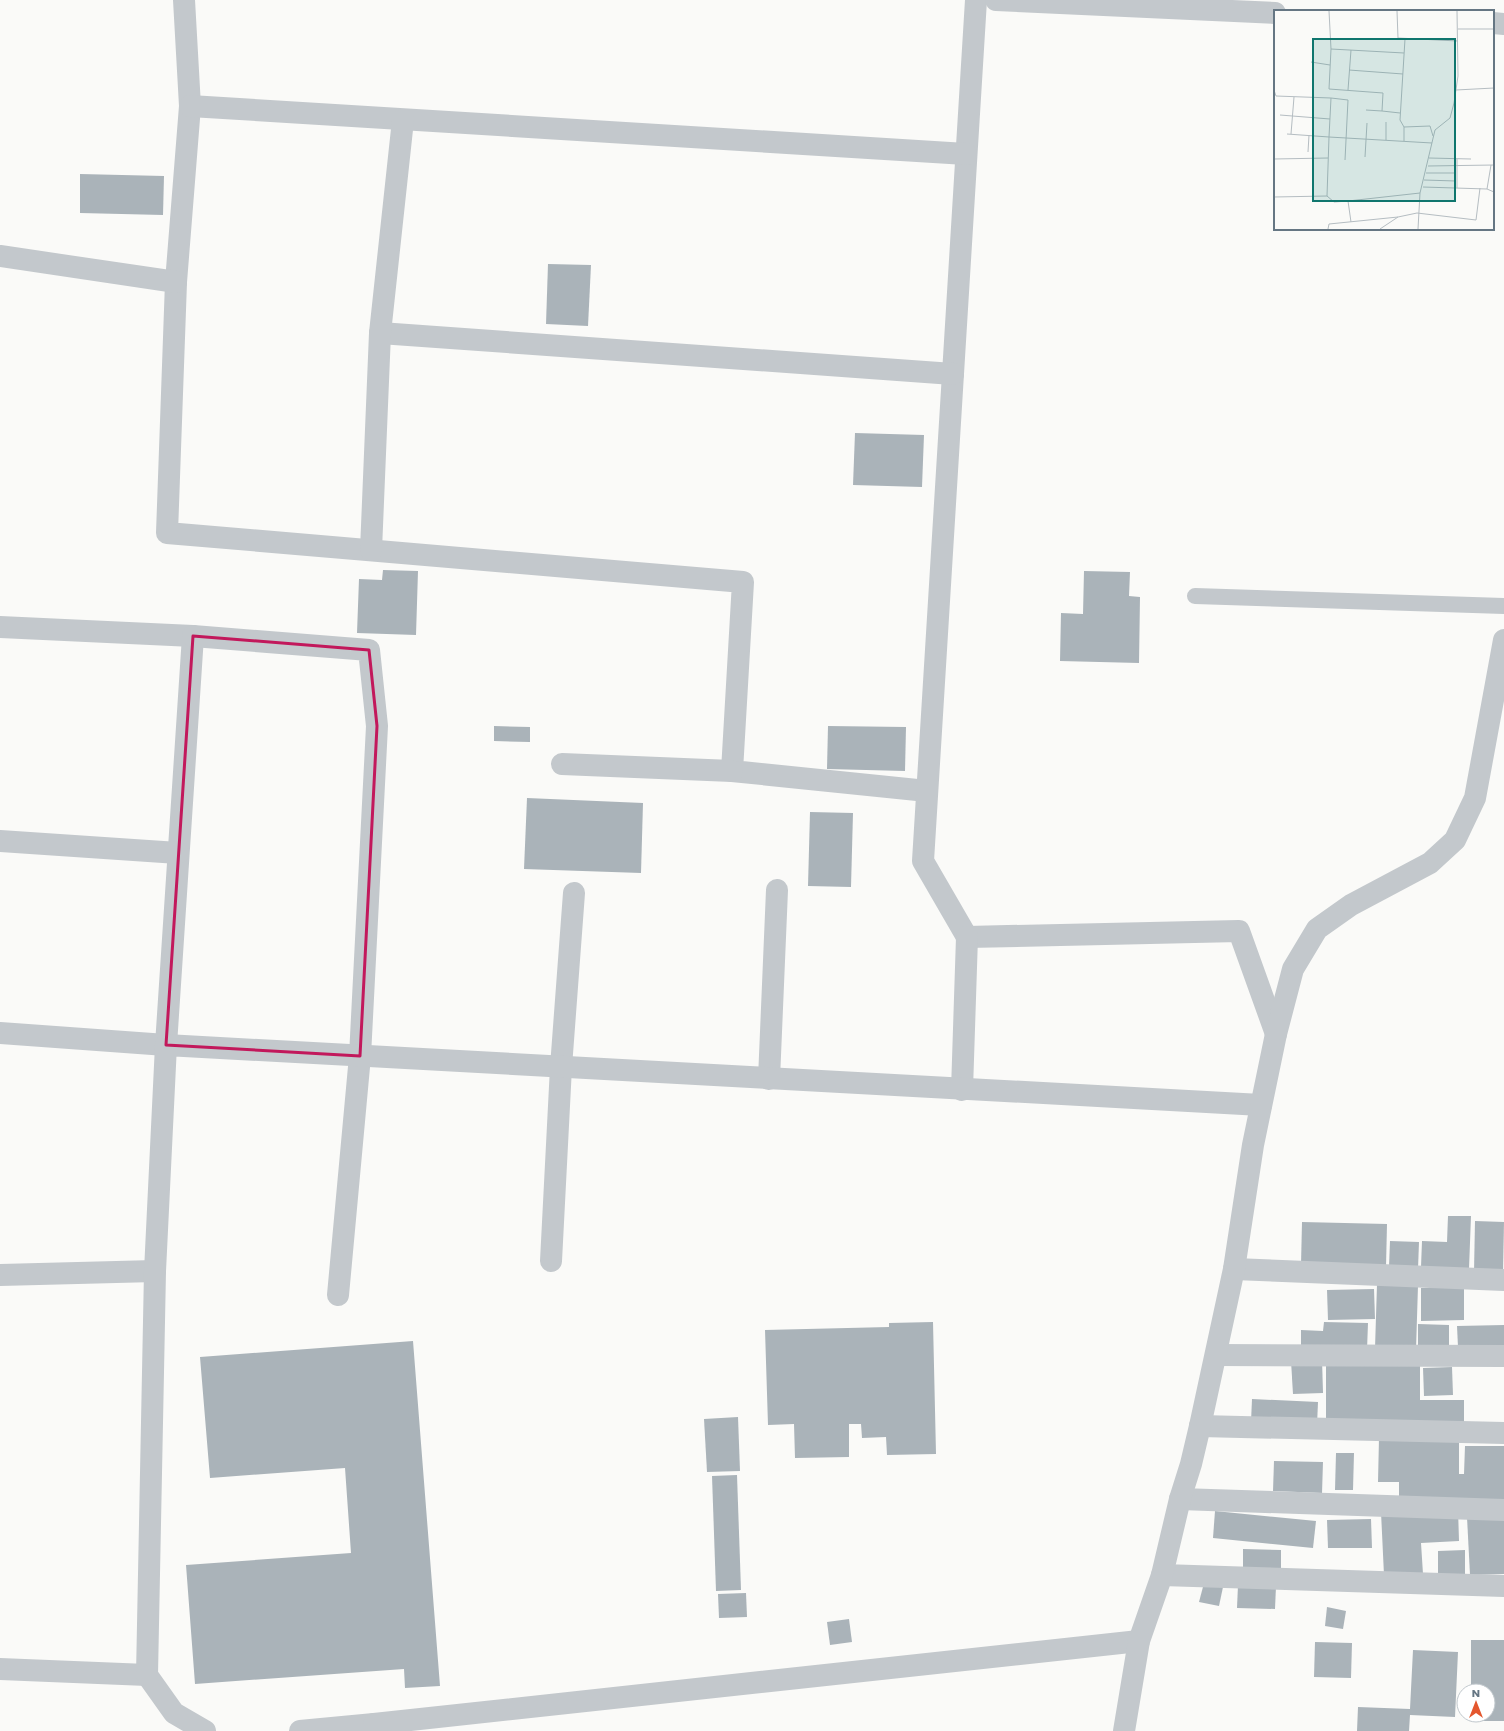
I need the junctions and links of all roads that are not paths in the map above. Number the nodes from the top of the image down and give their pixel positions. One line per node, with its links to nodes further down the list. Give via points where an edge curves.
1 (184, 0): 7 (street)
2 (976, 0): 9 (street)
3 (996, 0): 4 (street)
4 (1274, 13)
5 (1494, 23): 6 (street)
6 (1504, 24)
7 (190, 106): 8 (street); 11 (street)
8 (403, 120): 9 (street); 12 (street)
9 (966, 154): 13 (street)
10 (0, 256): 11 (street)
11 (176, 282): 14 (street, via 167,533)
12 (380, 334): 13 (street); 14 (street)
13 (953, 374): 22 (street)
14 (371, 550): 21 (street, via 743,582)
15 (1195, 596): 16 (lane)
16 (1504, 606)
17 (0, 627): 18 (street)
18 (193, 636): 24 (street); 31 (street, via 369,650 377,726)
19 (1504, 640): 29 (street, via 1474,798 1455,840 1430,862 1351,906 1316,929 1293,969)
20 (562, 764): 21 (street)
21 (732, 771): 22 (street)
22 (928, 791): 27 (street, via 923,861)
23 (0, 841): 24 (street)
24 (178, 853): 30 (street)
25 (777, 890): 33 (street)
26 (574, 892): 32 (street)
27 (967, 937): 29 (street, via 1239,931); 34 (street)
28 (0, 1033): 30 (street)
29 (1276, 1034): 35 (street)
30 (166, 1045): 31 (street); 38 (street)
31 (360, 1056): 32 (street); 41 (street)
32 (561, 1067): 33 (street); 36 (street)
33 (769, 1079): 34 (street)
34 (962, 1090): 35 (street)
35 (1261, 1105): 37 (street)
36 (551, 1261)
37 (1234, 1269): 40 (street); 42 (street)
38 (155, 1272): 39 (street); 52 (street)
39 (0, 1275)
40 (1504, 1280)
41 (338, 1295)
42 (1216, 1355): 43 (street); 44 (street)
43 (1504, 1356)
44 (1200, 1426): 45 (street); 46 (street)
45 (1504, 1433)
46 (1180, 1499): 47 (street); 48 (street)
47 (1504, 1510)
48 (1162, 1575): 49 (street); 50 (street)
49 (1504, 1586)
50 (1139, 1641): 53 (street); 56 (street)
51 (0, 1669): 52 (street)
52 (147, 1675): 54 (street, via 174,1713)
53 (374, 1727): 55 (street)
54 (205, 1731)
55 (300, 1731)
56 (1124, 1731)

